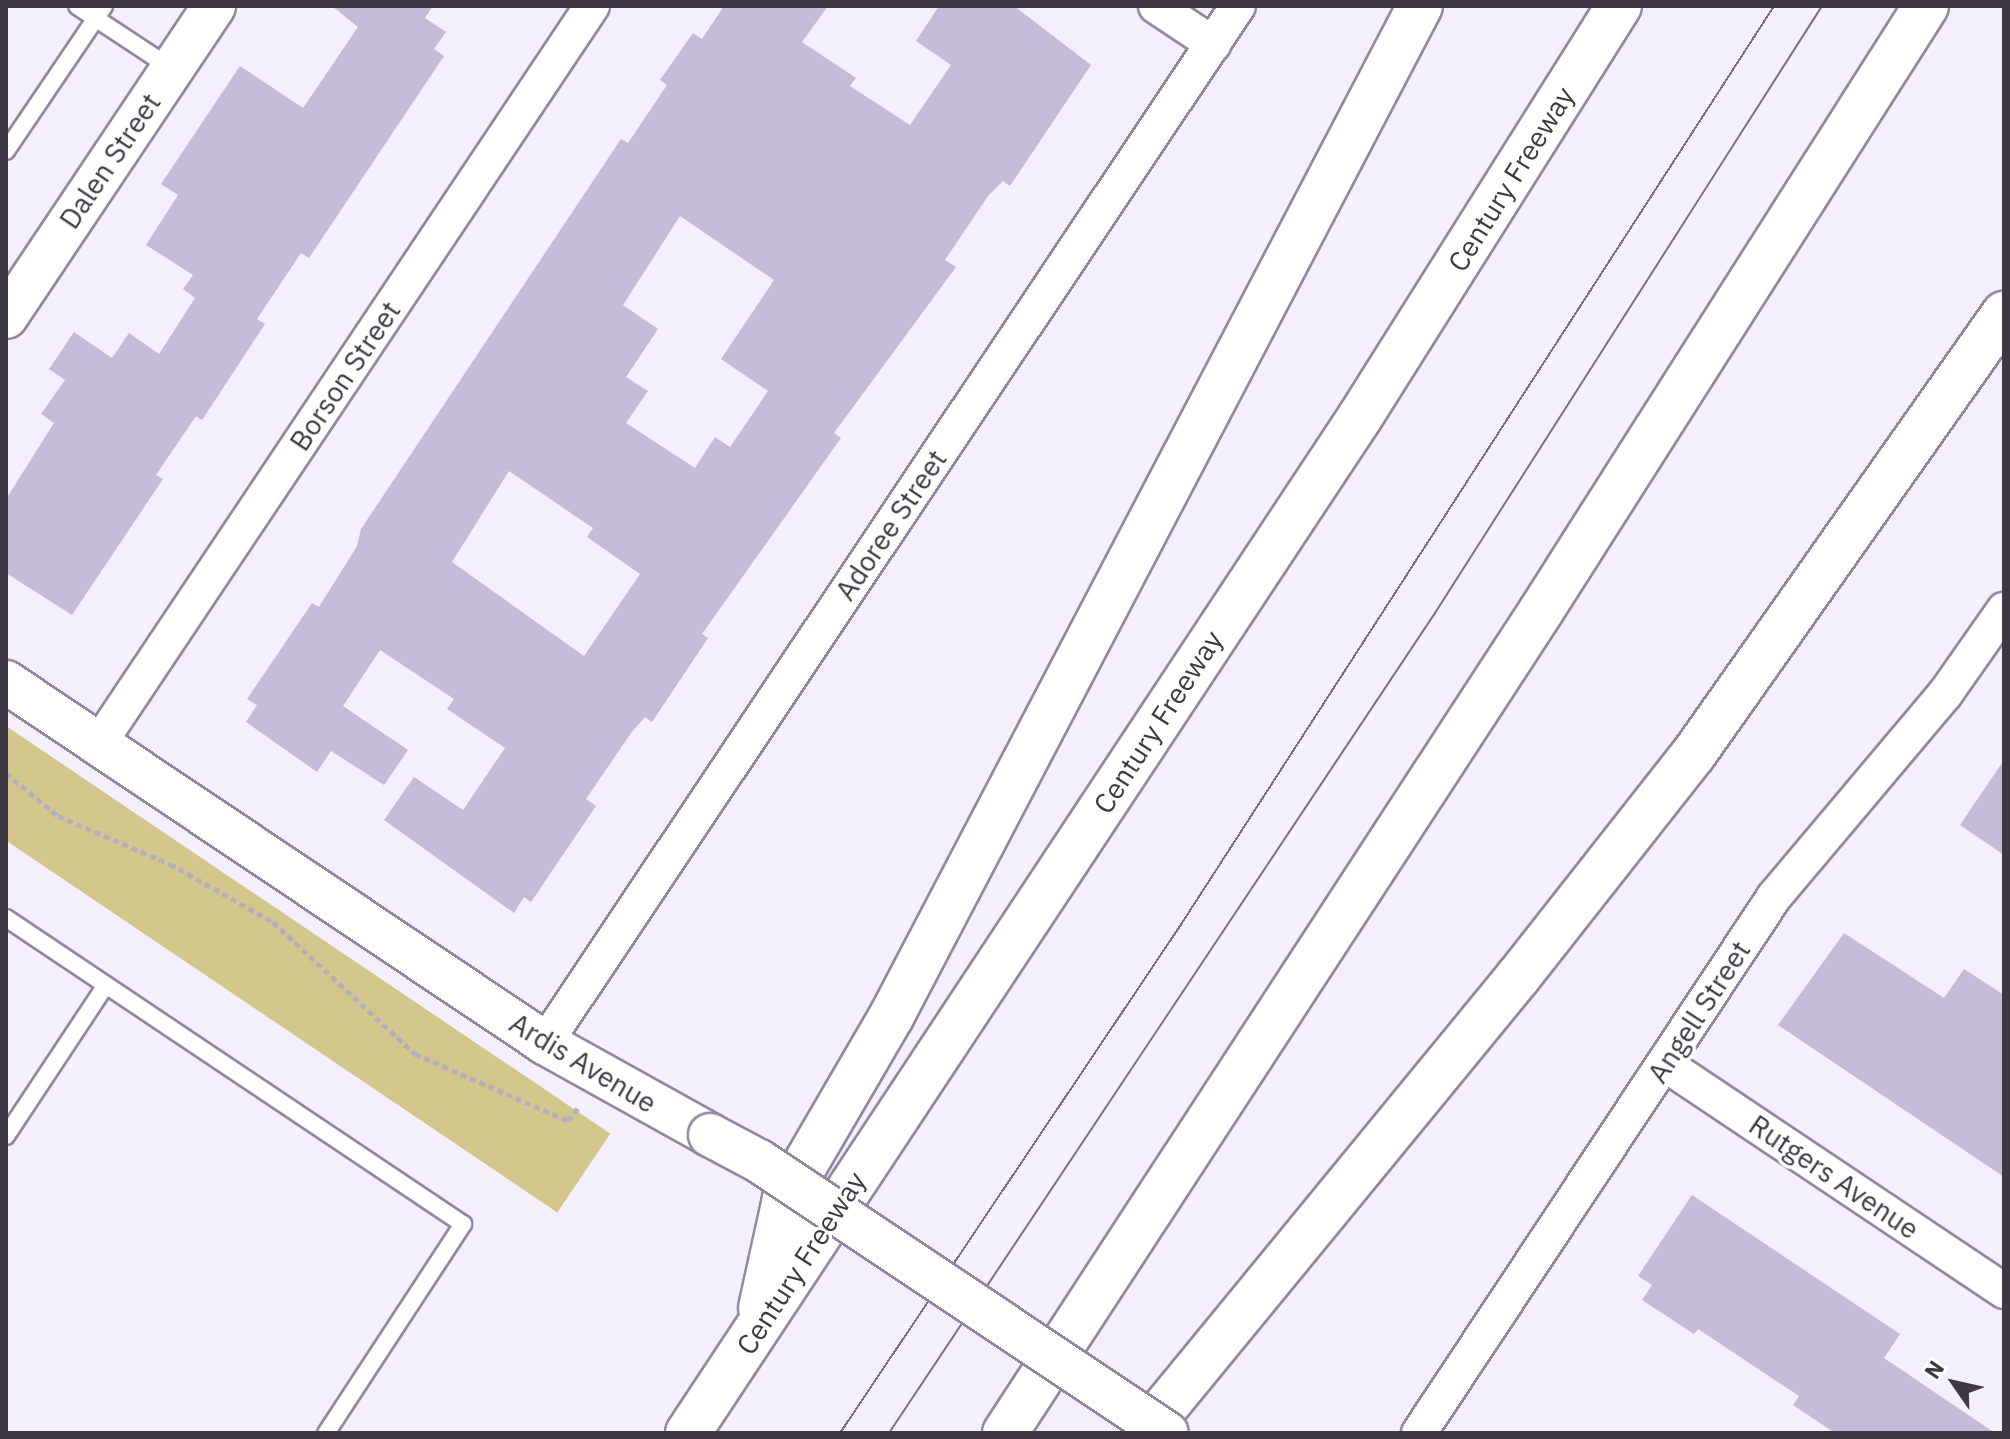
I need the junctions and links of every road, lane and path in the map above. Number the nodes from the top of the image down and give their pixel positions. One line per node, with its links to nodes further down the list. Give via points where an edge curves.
1 (77, 6): 9 (lane)
2 (214, 6): 11 (street, Dalen Street)
3 (592, 6): 17 (street, Borson Street)
4 (1156, 6): 10 (street)
5 (1238, 6): 10 (street, Adoree Street)
6 (1420, 6): 26 (highway, via 891,1017 785,1199)
7 (1619, 6): 26 (highway, Century Freeway, via 1360,417)
8 (1926, 6): 29 (highway, via 1541,611)
9 (100, 12): 11 (lane); 12 (lane)
10 (1213, 44): 21 (street, Adoree Street)
11 (172, 69): 14 (street, Dalen Street)
12 (6, 151)
13 (2004, 314): 30 (highway, via 1693,755)
14 (6, 317)
15 (2004, 610): 22 (street, Angell Street, via 1945,694 1774,897)
16 (6, 682): 17 (street, Ardis Avenue)
17 (98, 745): 21 (street, Ardis Avenue)
18 (6, 773): 23 (path, via 58,816 170,864 273,922 397,1041 434,1065 568,1121)
19 (6, 918): 20 (lane)
20 (106, 985): 24 (lane); 27 (lane, via 463,1224)
21 (545, 1043): 23 (street, Ardis Avenue)
22 (1665, 1064): 25 (street, Rutgers Avenue); 32 (street, Angell Street)
23 (602, 1079): 31 (street, Ardis Avenue, bridge, via 759,1161)
24 (6, 1136)
25 (2004, 1291)
26 (755, 1334): 28 (highway, Century Freeway)
27 (326, 1433)
28 (688, 1433)
29 (1005, 1433)
30 (1144, 1433)
31 (1167, 1433)
32 (1419, 1433)

